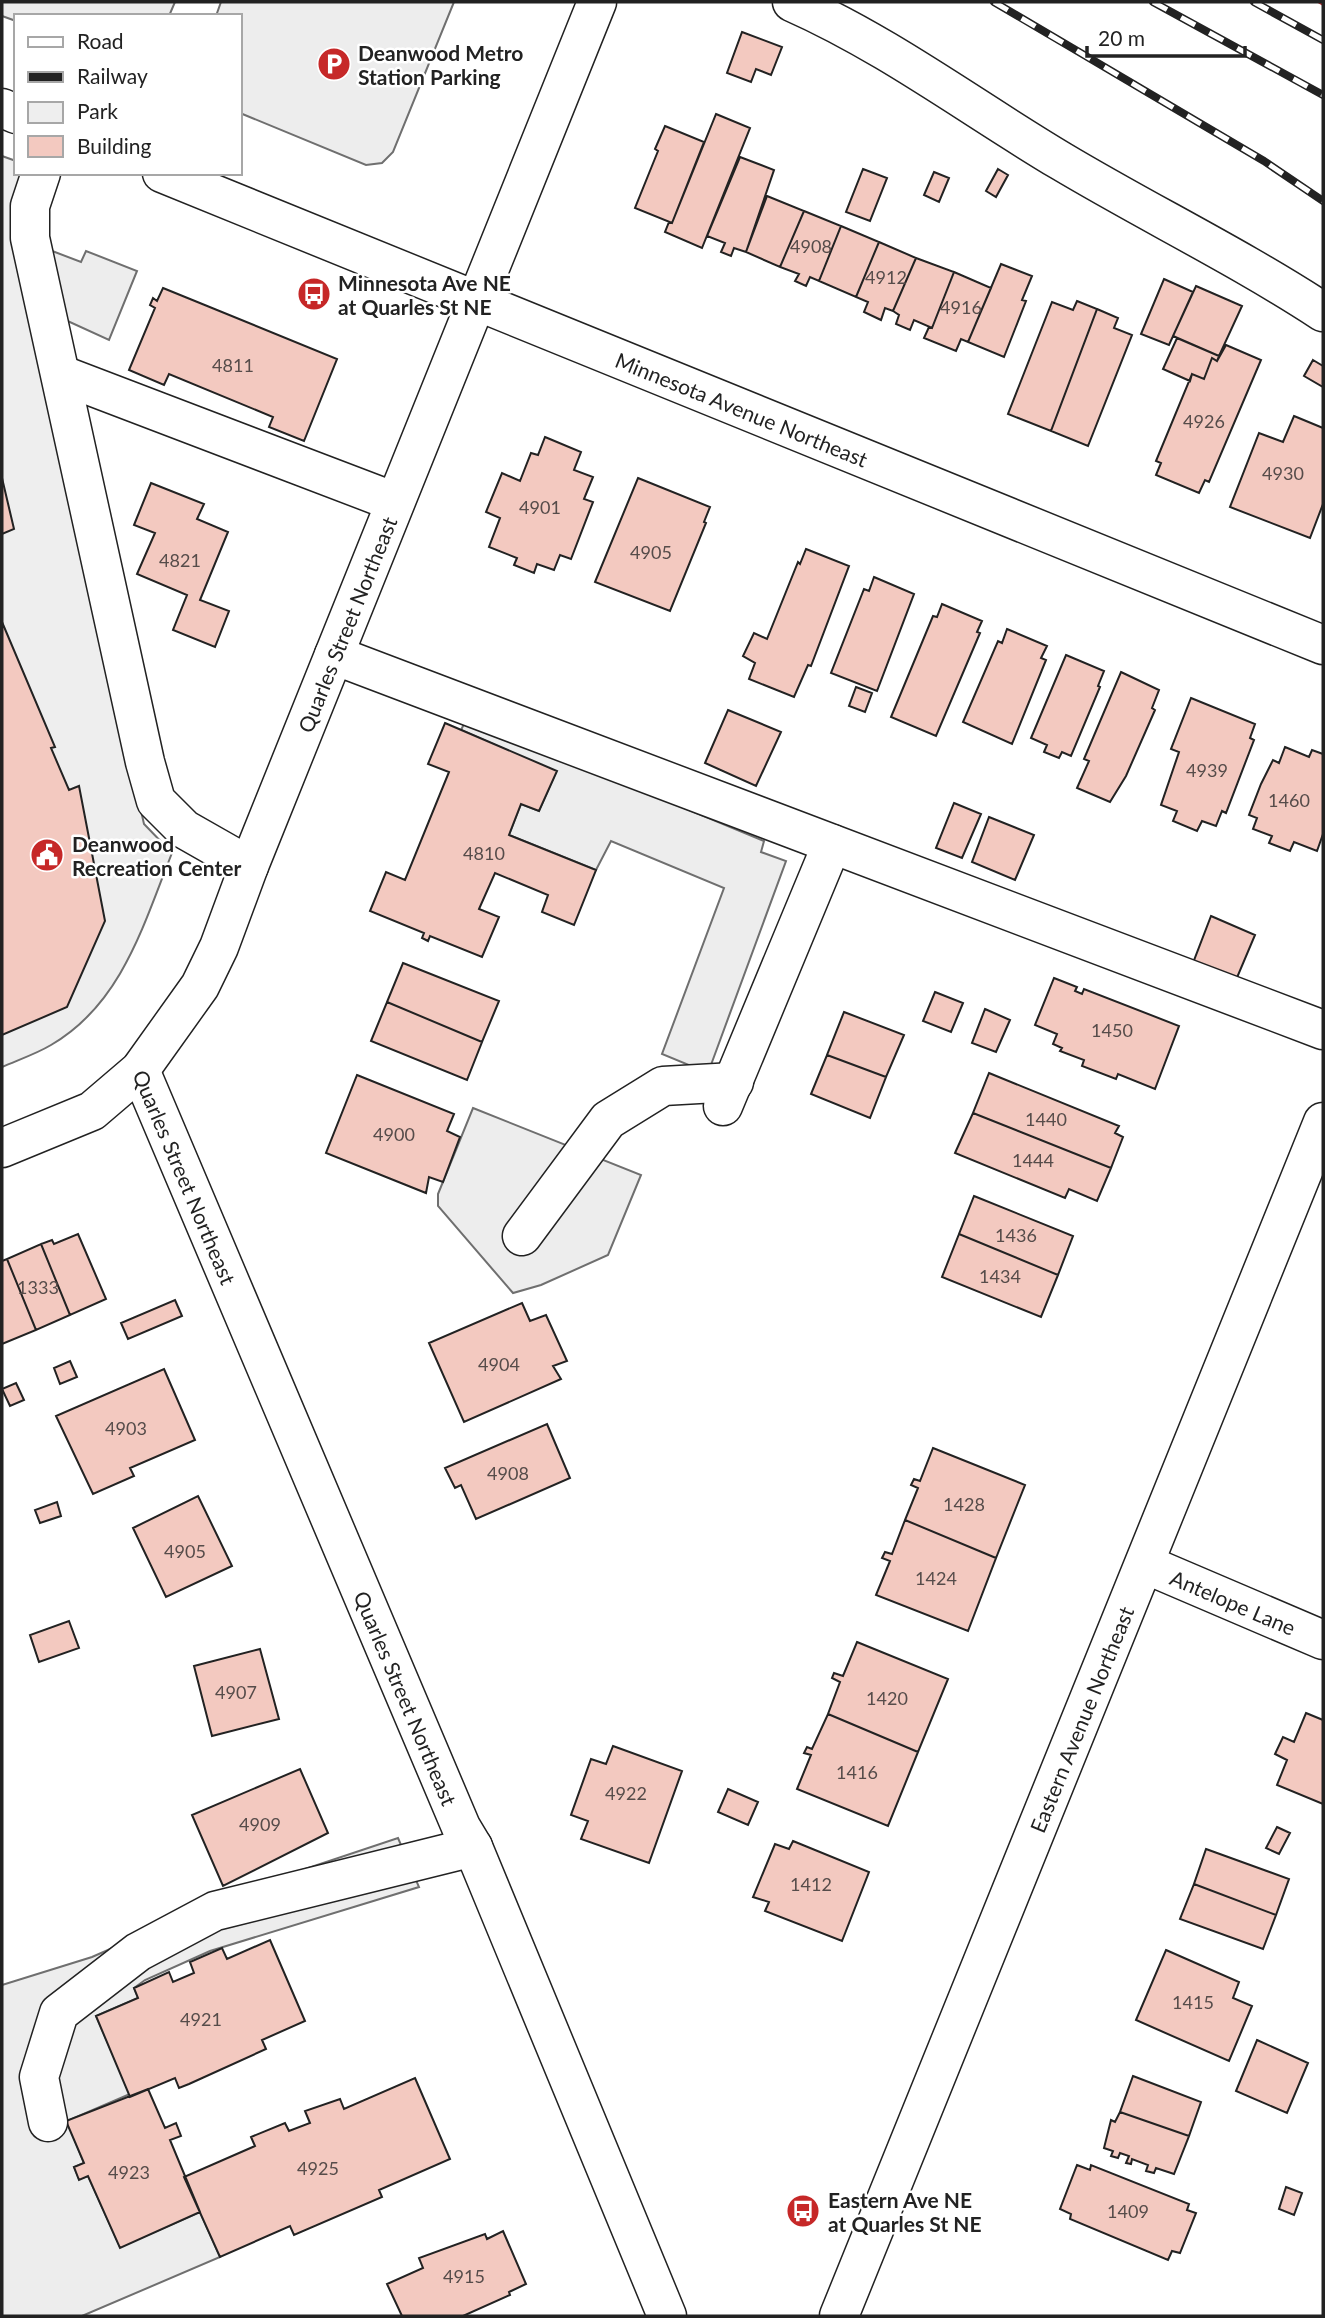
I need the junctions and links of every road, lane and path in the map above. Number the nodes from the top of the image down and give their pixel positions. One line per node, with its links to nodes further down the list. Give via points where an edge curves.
1 (597, 2): 5 (street, Quarles Street Northeast)
2 (792, 2): 6 (street)
3 (40, 175): 7 (street, via 30,206 30,238)
4 (167, 175): 5 (street, Minnesota Avenue Northeast)
5 (476, 300): 8 (street, Quarles Street Northeast); 9 (street, Minnesota Avenue Northeast)
6 (1323, 312)
7 (62, 374): 8 (street); 12 (street, via 156,800 184,829)
8 (395, 502): 10 (street, Quarles Street Northeast)
9 (1323, 645)
10 (334, 654): 11 (street); 12 (street, Quarles Street Northeast)
11 (832, 844): 13 (street); 17 (street, via 729,1094 663,1086 608,1120)
12 (249, 866): 14 (street, Quarles Street Northeast, via 200,986)
13 (1323, 1030)
14 (140, 1070): 16 (street, via 92,1111); 20 (street, Quarles Street Northeast)
15 (1323, 1122): 18 (street, Eastern Avenue Northeast)
16 (2, 1149)
17 (523, 1236)
18 (1145, 1564): 19 (street, Antelope Lane); 23 (street, Eastern Avenue Northeast)
19 (1323, 1640)
20 (473, 1847): 21 (street, via 215,1911 138,1952 59,2013 39,2077); 22 (street, Quarles Street Northeast)
21 (48, 2122)
22 (667, 2316)
23 (839, 2316)

